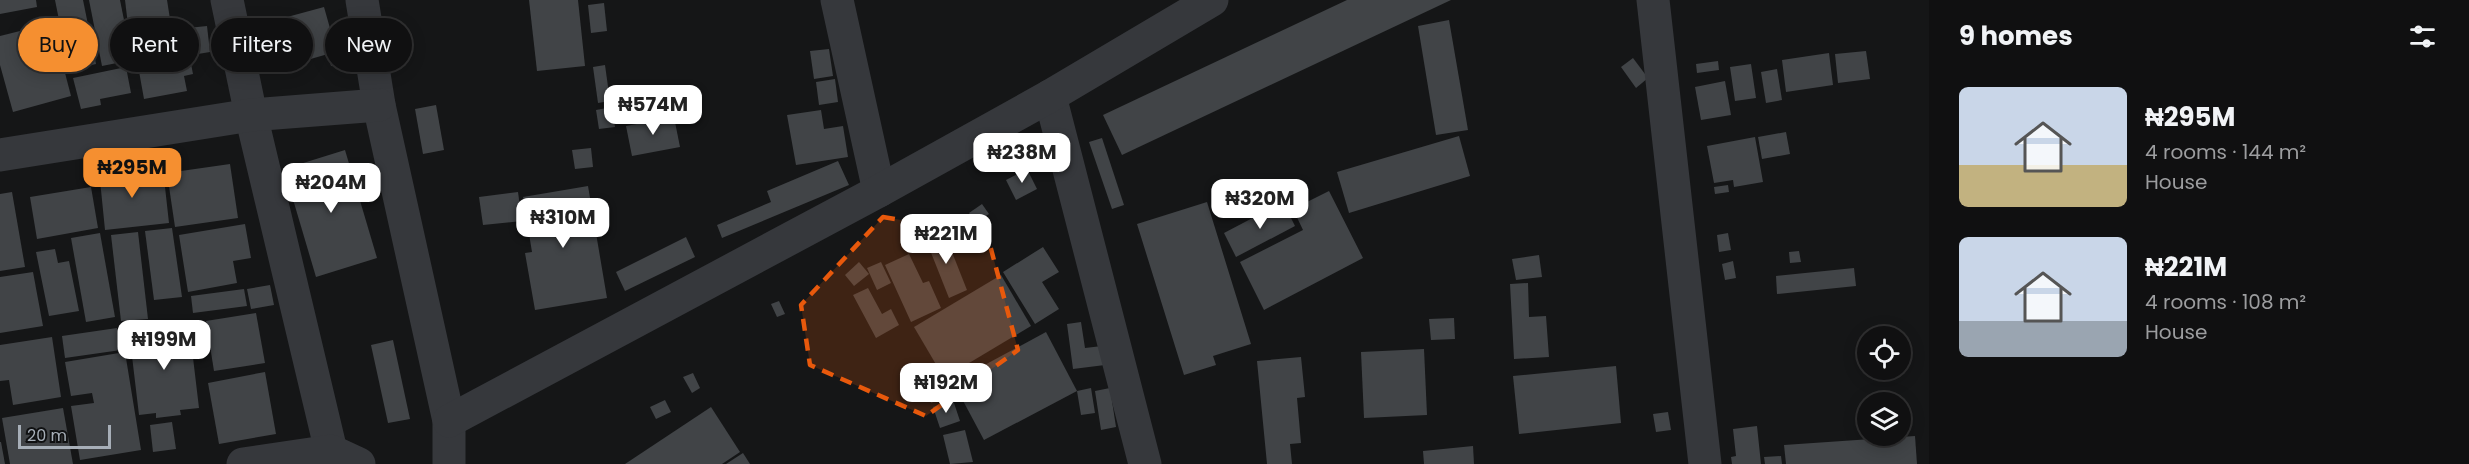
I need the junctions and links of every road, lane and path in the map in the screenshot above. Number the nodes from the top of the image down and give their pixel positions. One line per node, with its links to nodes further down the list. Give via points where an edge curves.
1 (227, 0): 8 (street)
2 (362, 0): 7 (street)
3 (837, 0): 10 (street)
4 (1212, 0): 6 (street)
5 (1653, 0): 16 (street)
6 (1050, 96): 10 (street); 15 (street)
7 (379, 105): 8 (street); 11 (street)
8 (251, 115): 9 (street); 12 (street)
9 (0, 155)
10 (879, 191): 11 (street)
11 (449, 421): 14 (street)
12 (345, 457): 13 (street)
13 (243, 464)
14 (449, 464)
15 (1146, 464)
16 (1705, 464)

